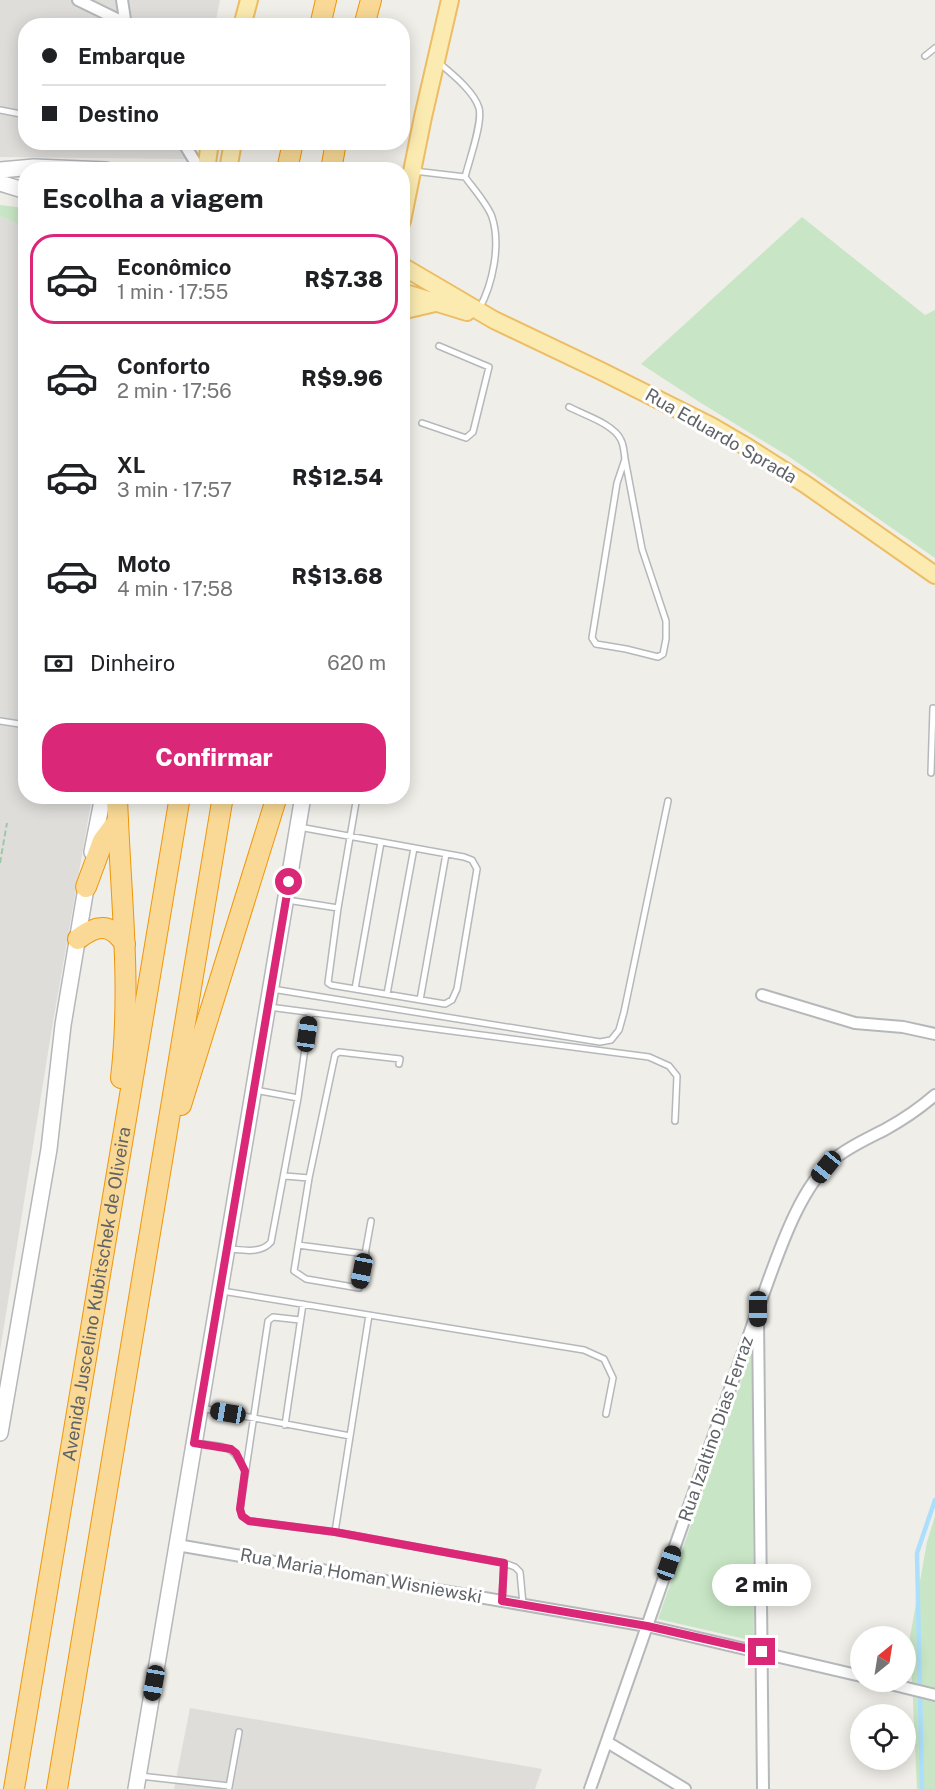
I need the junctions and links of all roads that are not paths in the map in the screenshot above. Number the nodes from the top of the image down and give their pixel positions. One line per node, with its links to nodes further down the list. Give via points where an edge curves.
1 (78, 0): 6 (street)
2 (122, 0): 7 (street)
3 (326, 0): 8 (highway)
4 (370, 0): 9 (highway)
5 (450, 0): 12 (main road)
6 (114, 18)
7 (125, 18)
8 (322, 18)
9 (366, 18)
10 (935, 48): 11 (lane)
11 (925, 56)
12 (436, 59): 17 (main road); 18 (lane, via 475,99 479,109)
13 (0, 110): 14 (lane)
14 (18, 113)
15 (18, 168): 16 (main road)
16 (0, 170)
17 (412, 171): 18 (lane); 19 (main road)
18 (465, 177): 26 (lane, via 492,215 497,246 487,295)
19 (410, 181)
20 (0, 183): 21 (main road)
21 (18, 189)
22 (410, 272): 26 (main road, Rua Eduardo Sprada)
23 (410, 294): 24 (main road, Rua Eduardo Sprada)
24 (436, 302): 25 (main road); 27 (main road, Rua Eduardo Sprada)
25 (410, 309)
26 (478, 310): 27 (main road, Rua Eduardo Sprada)
27 (494, 320): 32 (main road, Rua Eduardo Sprada, via 747,447)
28 (439, 346): 30 (lane, via 489,367 473,432 466,438)
29 (569, 407): 31 (lane, via 618,434)
30 (422, 423)
31 (626, 459): 31 (lane, via 617,483 592,638 596,644 658,657 663,654 666,621 642,549)
32 (935, 575)
33 (933, 708): 36 (lane)
34 (0, 721): 35 (lane)
35 (18, 724)
36 (933, 742): 37 (lane)
37 (931, 773)
38 (668, 801): 57 (lane, via 619,1030 611,1040 600,1042)
39 (102, 804): 52 (main road)
40 (117, 804): 46 (highway)
41 (179, 804): 89 (highway, Avenida Juscelino Kubitschek de Oliveira)
42 (222, 804): 70 (highway)
43 (275, 804): 70 (highway)
44 (302, 804): 47 (main road)
45 (356, 804): 48 (lane)
46 (118, 821): 52 (highway, via 103,841); 56 (highway)
47 (298, 827): 48 (lane); 53 (main road)
48 (350, 837): 49 (lane); 54 (lane)
49 (381, 842): 50 (lane); 58 (lane)
50 (414, 848): 51 (lane); 59 (lane)
51 (446, 854): 61 (lane); 61 (lane, via 472,860 477,868 457,989 445,1004)
52 (86, 887): 55 (main road)
53 (286, 900): 54 (lane); 57 (main road)
54 (338, 908): 58 (lane, via 327,979 331,985)
55 (78, 939): 56 (highway, via 98,928 109,928); 86 (main road, via 63,1025 49,1149)
56 (125, 944): 89 (highway, via 122,1067)
57 (271, 989): 62 (main road)
58 (355, 989): 59 (lane)
59 (387, 994): 61 (lane)
60 (762, 995): 64 (street, via 849,1022)
61 (420, 1000)
62 (268, 1006): 63 (lane); 66 (main road)
63 (310, 1013): 68 (lane); 69 (lane, via 649,1057 669,1065 677,1076)
64 (935, 1034)
65 (399, 1061): 72 (lane, via 339,1052 335,1055)
66 (254, 1090): 68 (lane); 75 (main road)
67 (935, 1095): 79 (street, Rua Izaltino Dias Ferraz, via 826,1167 800,1206)
68 (298, 1098): 71 (lane)
69 (675, 1121)
70 (159, 1176): 106 (highway)
71 (285, 1176): 72 (lane); 75 (lane, via 271,1242 254,1251)
72 (309, 1178): 74 (lane)
73 (371, 1221): 76 (lane)
74 (298, 1245): 76 (lane); 76 (lane, via 294,1271 301,1276 359,1288)
75 (227, 1249): 77 (main road)
76 (366, 1254)
77 (220, 1291): 78 (lane); 82 (main road)
78 (303, 1304): 80 (lane); 81 (lane)
79 (758, 1309): 96 (street, Rua Izaltino Dias Ferraz); 97 (street)
80 (369, 1315): 83 (lane, via 584,1350 604,1359 612,1378); 87 (lane)
81 (300, 1320): 84 (lane, via 273,1317 268,1321); 85 (lane)
82 (200, 1408): 84 (lane); 88 (main road)
83 (606, 1414)
84 (254, 1419): 85 (lane); 90 (lane)
85 (285, 1425): 87 (lane)
86 (0, 1433)
87 (350, 1436): 91 (lane)
88 (194, 1443): 90 (lane, via 231,1449); 92 (main road)
89 (68, 1466): 105 (highway, Avenida Juscelino Kubitschek de Oliveira)
90 (245, 1471): 91 (lane, via 240,1509 249,1521)
91 (335, 1532): 93 (lane)
92 (177, 1545): 94 (street, Rua Maria Homan Wisniewski); 103 (main road)
93 (504, 1563): 94 (lane); 95 (lane, via 520,1572)
94 (502, 1601): 95 (street, Rua Maria Homan Wisniewski)
95 (523, 1605): 96 (street, Rua Maria Homan Wisniewski)
96 (647, 1626): 97 (street, Rua Maria Homan Wisniewski); 102 (street, Rua Izaltino Dias Ferraz)
97 (762, 1652): 98 (street, Rua Maria Homan Wisniewski); 109 (street)
98 (850, 1674)
99 (916, 1690): 100 (street)
100 (932, 1694)
101 (239, 1732): 104 (lane)
102 (606, 1742): 107 (street, Rua Izaltino Dias Ferraz); 108 (street)
103 (137, 1783): 104 (lane)
104 (229, 1787)
105 (14, 1789)
106 (57, 1789)
107 (590, 1789)
108 (684, 1789)
109 (763, 1789)

